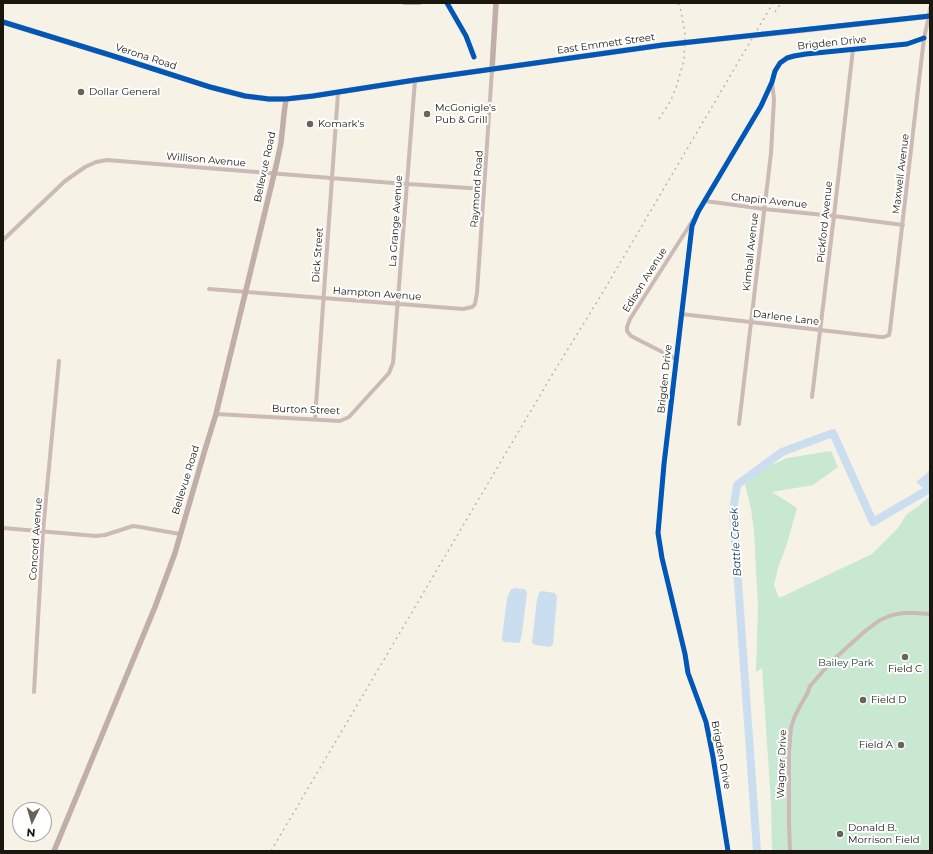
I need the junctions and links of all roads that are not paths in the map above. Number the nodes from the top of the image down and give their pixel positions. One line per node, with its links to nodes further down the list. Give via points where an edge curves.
1 (404, 3): 2 (street)
2 (420, 3)
3 (496, 3): 9 (street)
4 (930, 8): 5 (street, Maxwell Avenue)
5 (930, 16): 7 (street, Maxwell Avenue); 9 (street, East Emmett Street, bridge, via 663,45)
6 (3, 22): 13 (street, Verona Road, via 210,87 245,96)
7 (924, 38): 8 (street, Brigden Drive, via 907,44); 22 (street, Maxwell Avenue)
8 (853, 49): 11 (street, Brigden Drive, via 787,58 780,63); 21 (street, Pickford Avenue)
9 (492, 70): 10 (street, East Emmett Street); 17 (street, Raymond Road)
10 (415, 80): 12 (street, East Emmett Street); 16 (street, La Grange Avenue)
11 (772, 82): 18 (street, Brigden Drive, via 761,106); 19 (street, Kimball Avenue, via 773,122)
12 (338, 93): 13 (street, East Emmett Street); 15 (street, Dick Street)
13 (286, 99): 14 (street, Bellevue Road, via 281,143)
14 (274, 173): 15 (street, Willison Avenue); 23 (street, Willison Avenue, via 107,160 96,162 65,181); 25 (street, Bellevue Road)
15 (331, 178): 16 (street, Willison Avenue); 26 (street, Dick Street)
16 (407, 184): 17 (street, Willison Avenue); 27 (street, La Grange Avenue)
17 (484, 189): 28 (street, Raymond Road, via 477,293)
18 (705, 201): 19 (street, Chapin Avenue); 20 (street, Brigden Drive)
19 (764, 209): 21 (street, Chapin Avenue); 30 (street, Kimball Avenue)
20 (698, 212): 29 (street, Brigden Drive, via 692,226); 33 (street, Edison Avenue, via 627,327 631,336)
21 (834, 216): 22 (street, Chapin Avenue); 31 (street, Pickford Avenue)
22 (903, 225): 32 (street, Maxwell Avenue)
23 (3, 240)
24 (209, 289): 25 (street, Hampton Avenue)
25 (246, 292): 26 (street, Hampton Avenue); 37 (street, Bellevue Road)
26 (323, 298): 27 (street, Hampton Avenue); 38 (street, Dick Street)
27 (398, 304): 28 (street, Hampton Avenue, via 463,309); 35 (street, La Grange Avenue)
28 (472, 307)
29 (681, 314): 30 (street, Darlene Lane); 33 (street, Brigden Drive)
30 (751, 322): 31 (street, Darlene Lane); 39 (street, Kimball Avenue)
31 (820, 330): 32 (street, Darlene Lane, via 881,337); 36 (street, Pickford Avenue)
32 (889, 335)
33 (676, 359): 46 (street, Brigden Drive, via 658,533 688,673 706,722)
34 (59, 361): 41 (street, Concord Avenue)
35 (394, 363): 38 (street, Burton Street, via 349,417 340,421)
36 (812, 397)
37 (216, 414): 38 (street, Burton Street); 42 (street, Bellevue Road)
38 (315, 419)
39 (740, 424)
40 (3, 528): 41 (street)
41 (43, 531): 42 (street, via 96,536 140,526); 44 (street, Concord Avenue)
42 (180, 534): 45 (street, Bellevue Road, via 155,607)
43 (930, 614): 47 (street, Wagner Drive, via 904,613 880,620 832,661 810,686 791,728)
44 (34, 692)
45 (54, 851)
46 (728, 851)
47 (790, 851)

